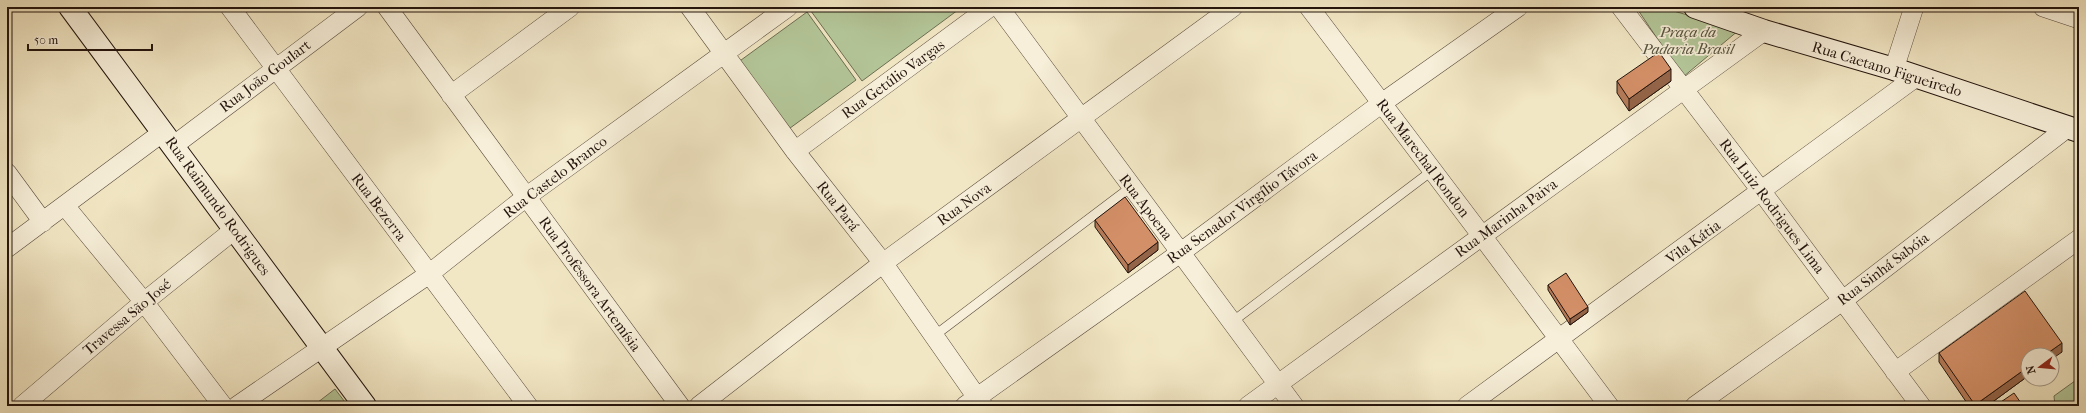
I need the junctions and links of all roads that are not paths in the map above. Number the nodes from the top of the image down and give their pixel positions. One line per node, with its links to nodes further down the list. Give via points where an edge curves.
1 (70, 7): 28 (main road, Rua Raimundo Rodrigues)
2 (230, 7): 20 (street, Rua Bezerra)
3 (358, 7): 20 (street, Rua João Goulart)
4 (387, 7): 24 (street, Rua Professora Artemísia)
5 (570, 7): 24 (street)
6 (690, 7): 19 (street, Rua Pará)
7 (788, 7): 19 (street, Rua Castelo Branco)
8 (990, 7): 29 (street, Rua Getúlio Vargas)
9 (999, 7): 26 (street, Rua Apoena)
10 (1233, 7): 26 (street, Rua Nova)
11 (1309, 7): 25 (street, Rua Marechal Rondon)
12 (1518, 7): 25 (street, Rua Senador Virgílio Távora)
13 (1621, 7): 23 (street, Rua Luiz Rodrigues Lima)
14 (1696, 7): 18 (main road, Rua Caetano Figueiredo)
15 (1914, 7): 21 (street)
16 (2043, 7): 17 (street)
17 (2079, 19)
18 (1764, 31): 21 (main road, Rua Caetano Figueiredo); 23 (street, Rua Marinha Paiva)
19 (723, 53): 29 (street, Rua Pará); 34 (street, Rua Castelo Branco)
20 (276, 68): 28 (street, Rua João Goulart); 43 (street, Rua Bezerra)
21 (1894, 69): 22 (main road, Rua Caetano Figueiredo)
22 (1916, 77): 27 (main road, Rua Caetano Figueiredo); 33 (street, Vila Kátia)
23 (1684, 89): 33 (street, Rua Luiz Rodrigues Lima); 38 (street, Rua Marinha Paiva)
24 (451, 96): 34 (street, Rua Professora Artemísia)
25 (1382, 104): 30 (street, Rua Marechal Rondon); 41 (street, Rua Senador Virgílio Távora)
26 (1081, 120): 32 (street, Rua Apoena); 42 (street, Rua Nova)
27 (2073, 130): 44 (street, Rua Sinhá Sabóia)
28 (168, 139): 35 (street, Rua João Goulart); 37 (main road, Rua Raimundo Rodrigues)
29 (795, 151): 42 (street, Rua Pará)
30 (1433, 170): 38 (street, Rua Marechal Rondon); 46 (lane)
31 (7, 173): 36 (street)
32 (1131, 187): 41 (street, Rua Apoena); 47 (lane)
33 (1762, 192): 44 (street, Rua Luiz Rodrigues Lima); 48 (street, Vila Kátia)
34 (526, 197): 43 (street, Rua Castelo Branco); 59 (street, Rua Professora Artemísia)
35 (65, 206): 36 (street, Rua João Goulart); 45 (street)
36 (43, 222): 40 (street, Rua João Goulart)
37 (234, 230): 45 (street, Travessa São José); 49 (main road, Rua Raimundo Rodrigues)
38 (1482, 236): 48 (street, Rua Marechal Rondon); 51 (street, Rua Marinha Paiva)
39 (2079, 239): 50 (street)
40 (7, 248)
41 (1180, 253): 46 (street, Rua Apoena); 52 (street, Rua Senador Virgílio Távora)
42 (883, 263): 47 (street, Rua Pará); 60 (street, Rua Nova)
43 (429, 274): 49 (street, Rua Castelo Branco); 58 (street, Rua Bezerra)
44 (1842, 301): 50 (street, Rua Luiz Rodrigues Lima); 65 (street, Rua Sinhá Sabóia)
45 (144, 302): 54 (street, Travessa São José); 55 (street)
46 (1232, 322): 51 (street, Rua Apoena)
47 (934, 336): 52 (street, Rua Pará)
48 (1559, 340): 63 (street, Vila Kátia); 64 (street, Rua Marechal Rondon)
49 (322, 347): 56 (street, Rua Castelo Branco); 57 (main road, Rua Raimundo Rodrigues)
50 (1895, 372): 53 (street, Rua Luiz Rodrigues Lima)
51 (1278, 385): 61 (street, Rua Marinha Paiva); 62 (street, Rua Apoena)
52 (975, 403)
53 (1918, 405)
54 (22, 406)
55 (223, 406)
56 (237, 406)
57 (365, 406)
58 (528, 406)
59 (680, 406)
60 (698, 406)
61 (1248, 406)
62 (1294, 406)
63 (1468, 406)
64 (1608, 406)
65 (1695, 406)

